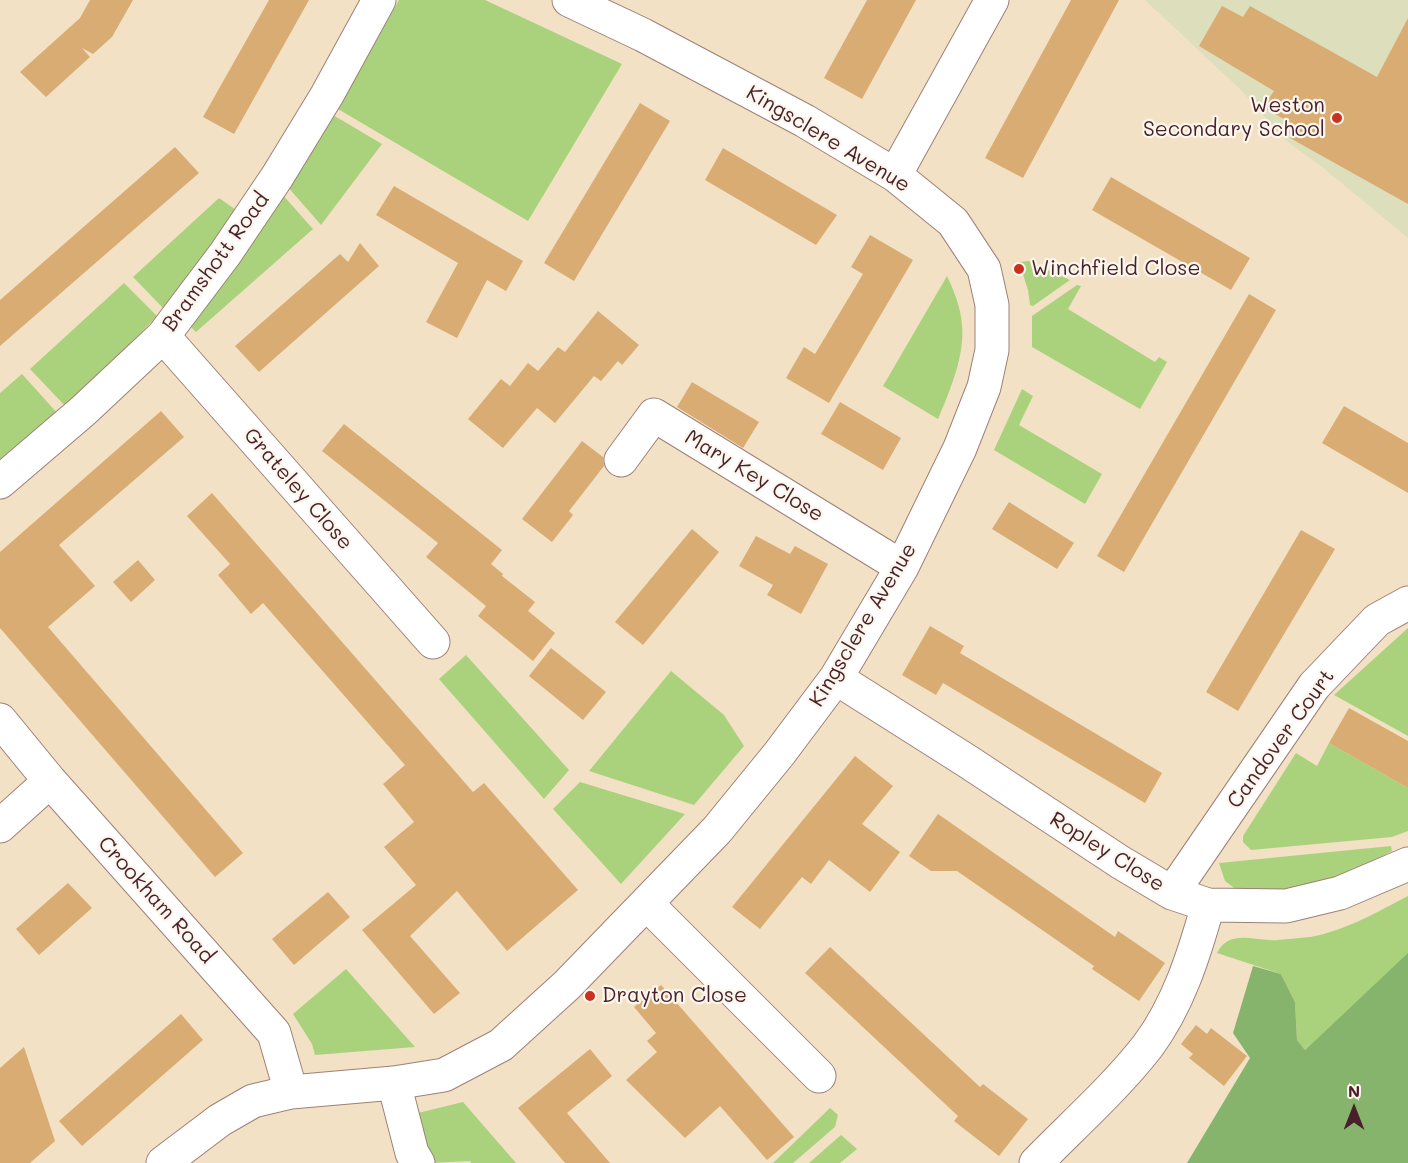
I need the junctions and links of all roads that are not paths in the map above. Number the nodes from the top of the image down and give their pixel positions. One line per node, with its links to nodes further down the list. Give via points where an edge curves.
1 (379, 0): 5 (street, Bramshott Road, via 277,177)
2 (992, 0): 4 (street)
3 (580, 2): 4 (street, Kingsclere Avenue, via 806,121)
4 (895, 176): 8 (street, Kingsclere Avenue, via 953,222 984,269 992,304 992,350 984,387 960,448)
5 (163, 336): 7 (street, Bramshott Road); 10 (street, Grateley Close)
6 (621, 460): 8 (street, Mary Key Close, via 654,415)
7 (0, 482)
8 (902, 567): 11 (street, Kingsclere Avenue)
9 (1408, 603): 16 (street, Candover Court, via 1377,620 1314,686)
10 (433, 642)
11 (836, 678): 16 (street, Ropley Close); 17 (street, Kingsclere Avenue, via 717,830)
12 (0, 720): 13 (street, Crookham Road)
13 (50, 781): 14 (street); 21 (street, Crookham Road, via 274,1033)
14 (0, 826)
15 (1408, 864): 18 (street, Ropley Close, via 1340,893 1286,906)
16 (1172, 893): 18 (street, Ropley Close)
17 (647, 904): 19 (street); 20 (street, Kingsclere Avenue, via 501,1045 444,1075)
18 (1208, 905): 24 (street, via 1193,958 1148,1046)
19 (819, 1076)
20 (394, 1083): 21 (street, Kingsclere Avenue); 23 (street)
21 (291, 1092): 22 (street, Kingsclere Avenue, via 253,1101 220,1120)
22 (163, 1163)
23 (418, 1163)
24 (1036, 1163)

